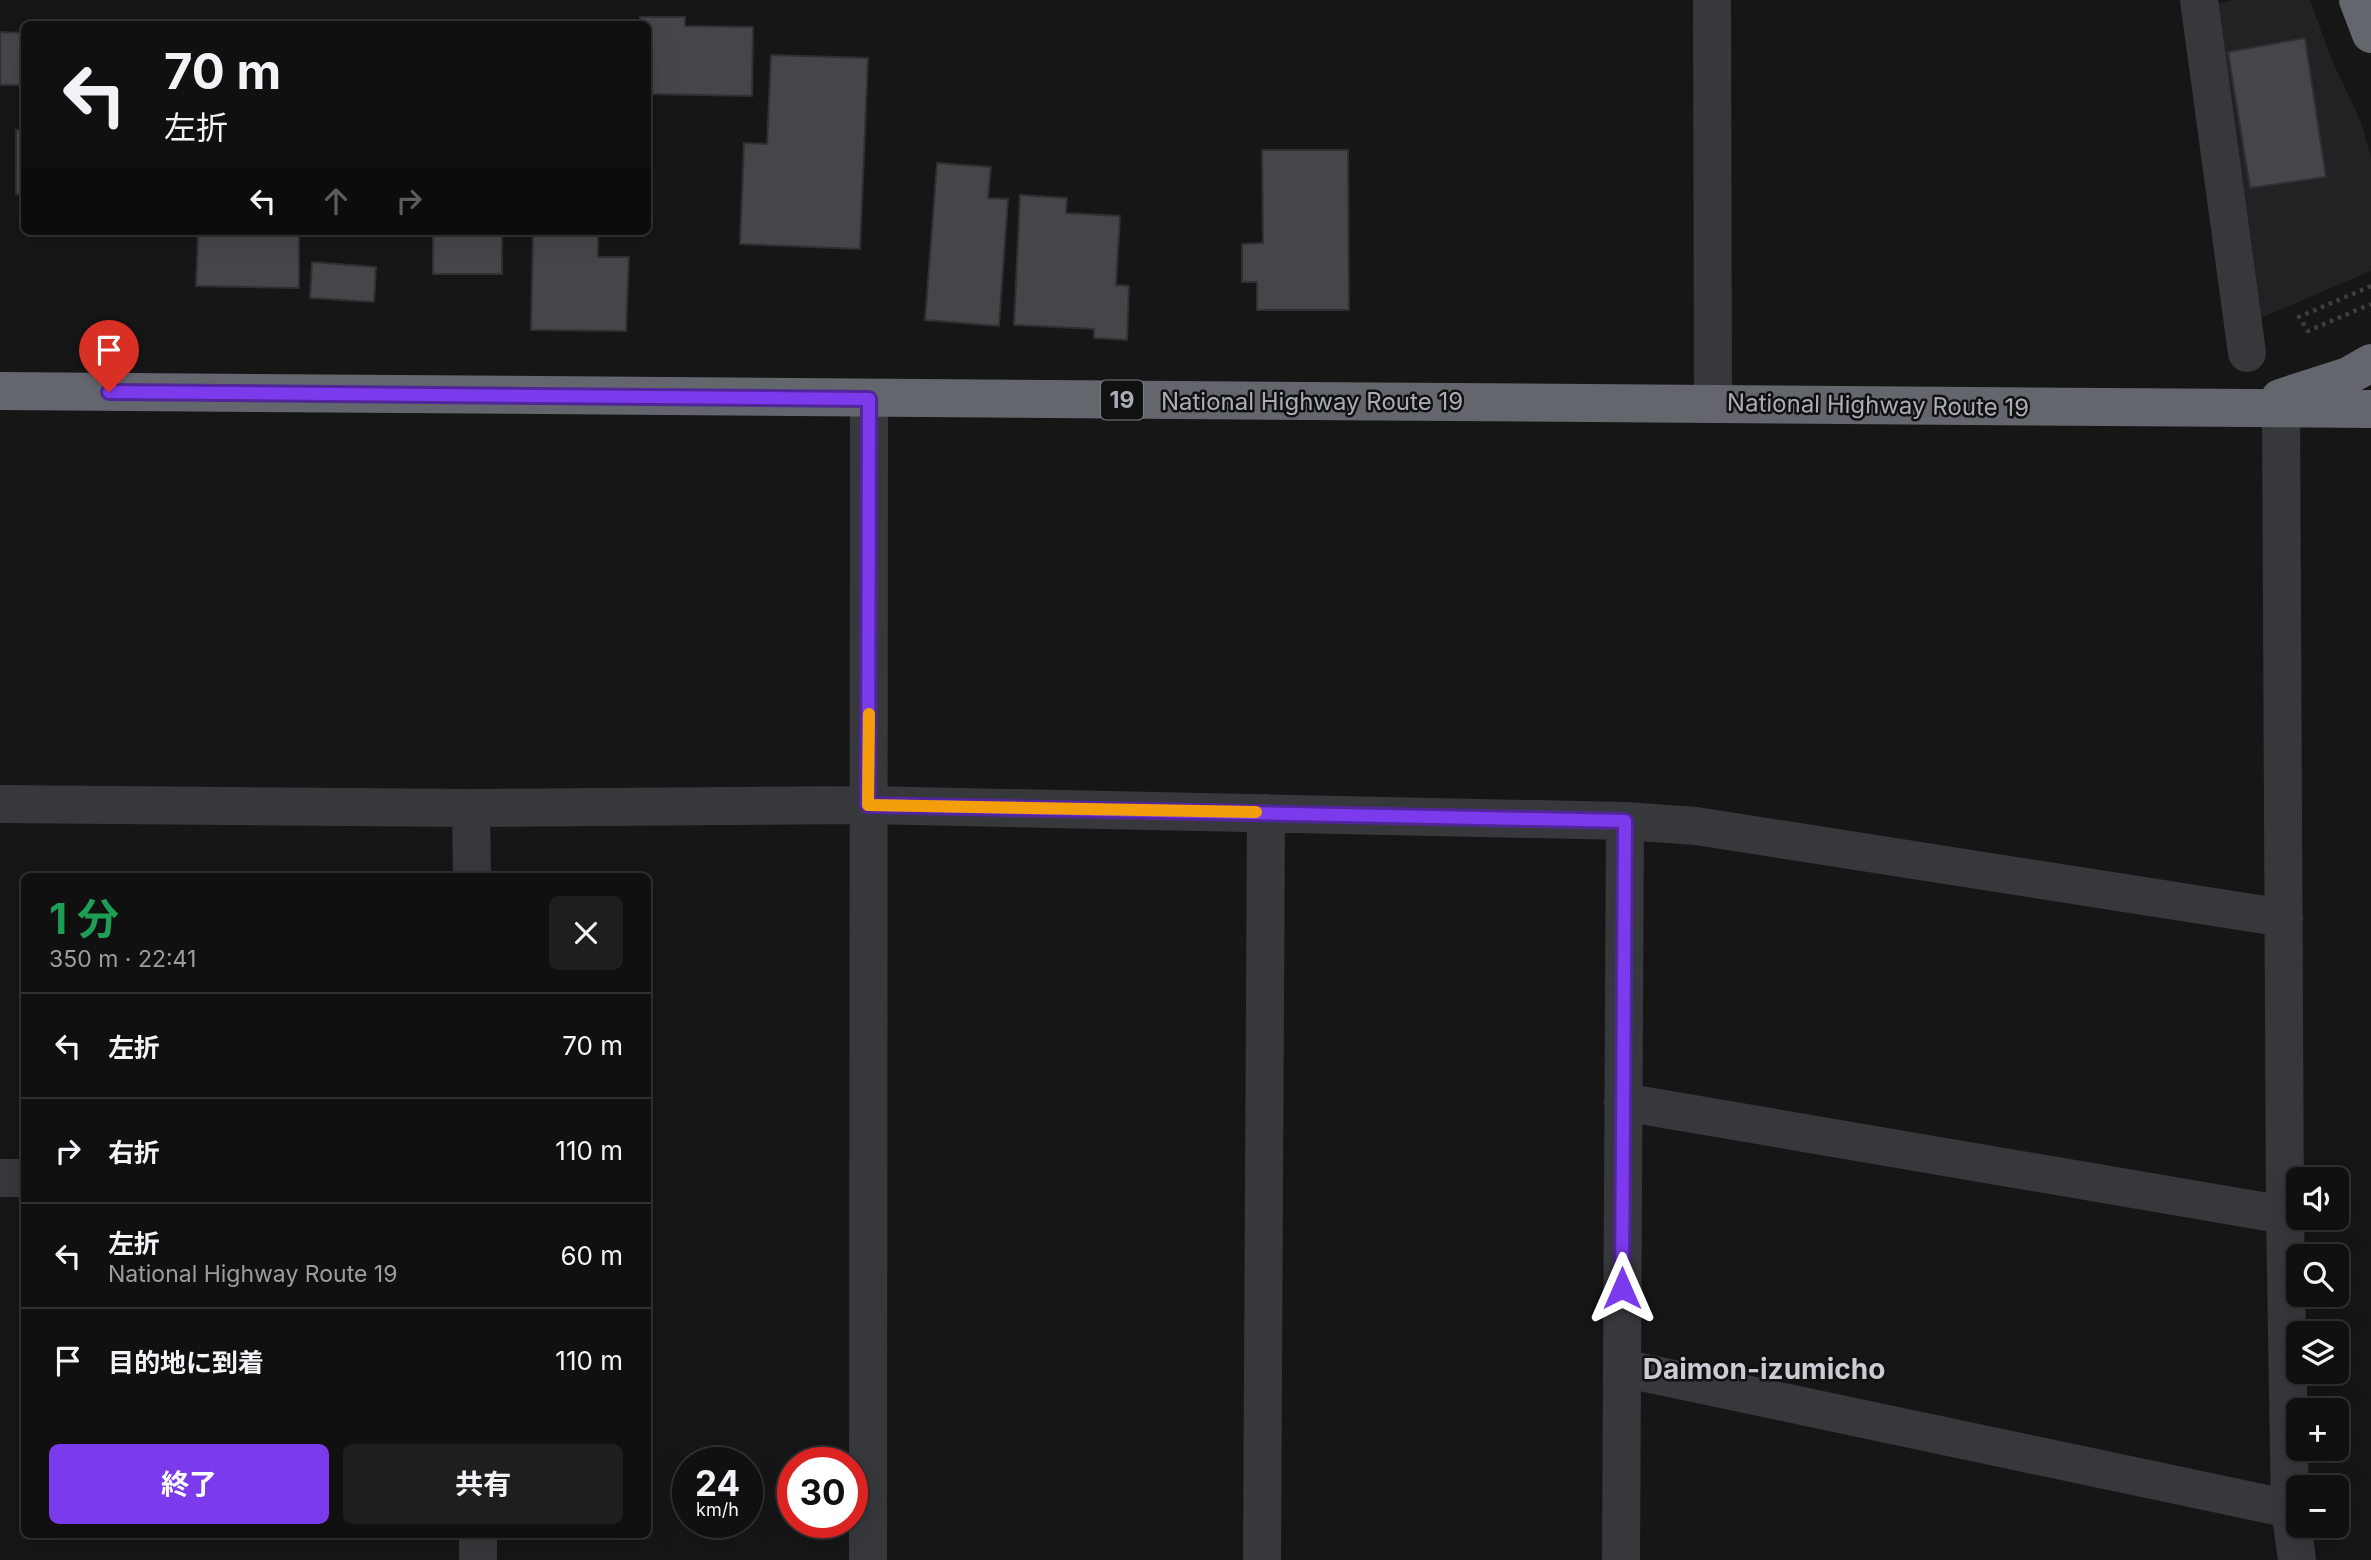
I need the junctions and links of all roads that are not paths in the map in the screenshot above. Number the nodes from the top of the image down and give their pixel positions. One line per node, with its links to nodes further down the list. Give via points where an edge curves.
1 (1712, 0): 9 (street)
2 (2199, 0): 5 (street)
3 (2358, 0): 4 (highway)
4 (2371, 34)
5 (2247, 353)
6 (2371, 363): 10 (highway)
7 (0, 391): 8 (highway, National Highway Route 19 / 19)
8 (869, 399): 9 (highway, National Highway Route 19 / 19); 13 (street)
9 (1713, 404): 10 (highway, National Highway Route 19 / 19)
10 (2262, 409): 11 (highway, National Highway Route 19 / 19); 18 (street)
11 (2371, 409)
12 (0, 804): 14 (street)
13 (868, 805): 14 (street); 15 (street); 29 (street)
14 (471, 808): 17 (street)
15 (1266, 813): 16 (street); 30 (street)
16 (1625, 821): 18 (street, via 1696,826); 19 (street)
17 (472, 873)
18 (2284, 918): 22 (street)
19 (1623, 1102): 22 (street); 23 (street)
20 (0, 1178): 21 (street)
21 (21, 1178)
22 (2285, 1215): 24 (street)
23 (1622, 1368): 25 (street); 31 (street)
24 (2289, 1475)
25 (2286, 1508)
26 (478, 1538): 28 (street)
27 (2294, 1538): 32 (street)
28 (478, 1560)
29 (868, 1560)
30 (1262, 1560)
31 (1621, 1560)
32 (2297, 1560)

